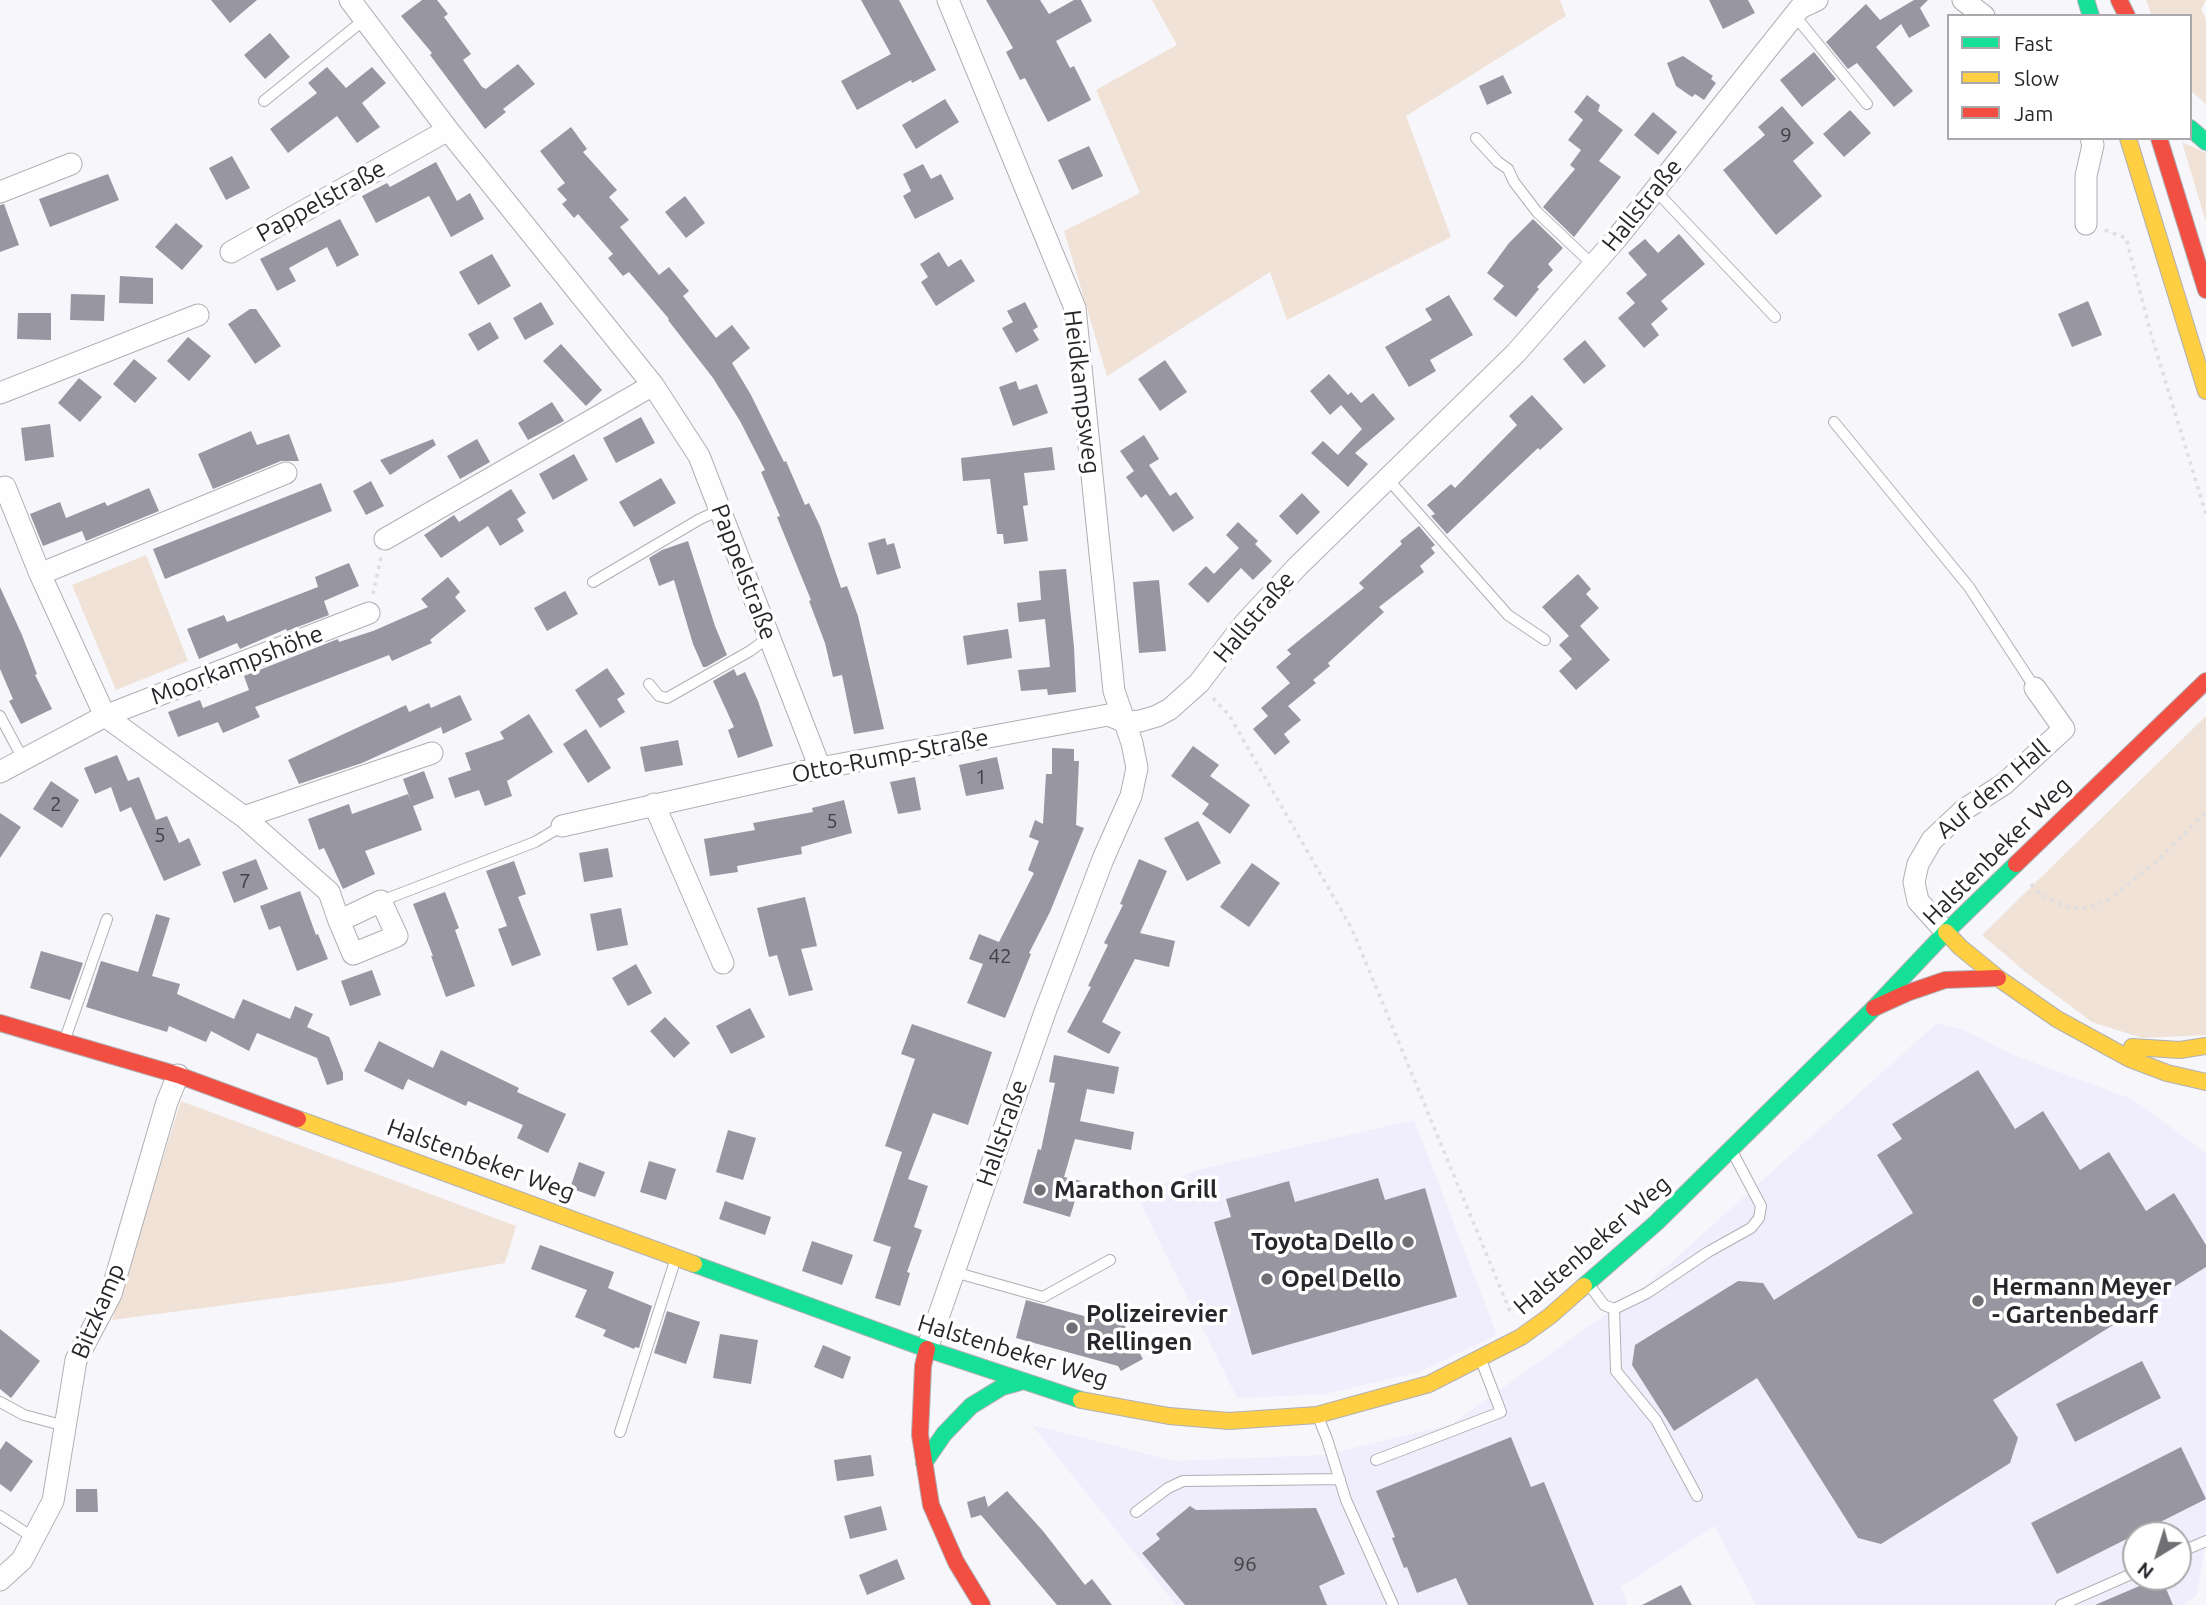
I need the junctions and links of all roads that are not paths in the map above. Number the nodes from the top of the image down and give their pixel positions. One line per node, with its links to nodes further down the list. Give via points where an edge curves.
1 (351, 0): 6 (street, Pappelstraße)
2 (948, 0): 44 (street, Heidkampsweg, via 1075,308 1114,691)
3 (1963, 0): 5 (street)
4 (1802, 6): 8 (lane); 17 (street, Hallstraße)
5 (1981, 14)
6 (365, 19): 7 (lane); 9 (street, Pappelstraße)
7 (264, 101)
8 (1867, 104)
9 (448, 130): 20 (street, Pappelstraße); 25 (street, Pappelstraße)
10 (2192, 130): 15 (main road)
11 (1476, 138): 21 (lane, via 1508,169 1537,212)
12 (2092, 140): 19 (street)
13 (2129, 140): 26 (main road)
14 (2160, 140): 22 (main road)
15 (2206, 142)
16 (71, 164): 18 (street)
17 (1655, 190): 21 (street, Hallstraße); 24 (lane)
18 (0, 192)
19 (2086, 224)
20 (231, 252)
21 (1593, 265): 30 (street, Hallstraße, via 1516,353)
22 (2206, 290)
23 (198, 314): 27 (street)
24 (1776, 317)
25 (653, 385): 32 (street, Pappelstraße, via 699,456); 33 (street)
26 (2206, 391)
27 (0, 393)
28 (1834, 422): 41 (lane, via 1969,587)
29 (286, 473): 34 (street)
30 (1387, 478): 38 (lane, via 1508,615); 44 (street, Hallstraße, via 1297,567 1199,683 1157,716)
31 (5, 487): 34 (street, Moorkampshöhe)
32 (720, 510): 35 (lane); 37 (street, Pappelstraße)
33 (384, 539)
34 (40, 574): 43 (street, Moorkampshöhe)
35 (593, 582)
36 (369, 613): 43 (street, Moorkampshöhe)
37 (769, 637): 40 (lane, via 667,698); 47 (street, Pappelstraße)
38 (1545, 639)
39 (2206, 681): 55 (main road, Halstenbeker Weg)
40 (649, 684)
41 (2035, 688): 55 (street, Auf dem Hall, via 2064,729 2004,783 1957,816 1932,840 1918,864 1914,882 1919,901)
42 (0, 716): 46 (lane)
43 (105, 716): 46 (street, Moorkampshöhe); 50 (street, Moorkampshöhe)
44 (1126, 722): 47 (street, Otto-Rump-Straße, via 1108,715); 68 (street, Hallstraße, via 1136,756 1135,783 1050,999)
45 (432, 753): 50 (street)
46 (23, 760): 48 (street, Moorkampshöhe)
47 (820, 768): 49 (street, Otto-Rump-Straße)
48 (0, 772)
49 (654, 804): 51 (street, Otto-Rump-Straße); 56 (street)
50 (244, 817): 54 (street, Moorkampshöhe, via 329,892)
51 (562, 825): 52 (lane, via 535,842)
52 (381, 901): 54 (street); 54 (street, Moorkampshöhe, via 397,936 353,954)
53 (107, 919): 61 (lane)
54 (339, 921)
55 (1946, 932): 57 (main road); 58 (main road, Halstenbeker Weg)
56 (723, 963)
57 (1998, 978): 58 (main road, via 1945,980); 60 (main road)
58 (1874, 1008): 65 (main road, Halstenbeker Weg)
59 (0, 1023): 61 (main road, Halstenbeker Weg)
60 (2096, 1041): 62 (main road, via 2180,1050); 64 (main road, via 2167,1073)
61 (64, 1042): 63 (main road, Halstenbeker Weg)
62 (2206, 1045)
63 (178, 1075): 66 (main road, Halstenbeker Weg); 76 (street, Bitzkamp, via 111,1294 76,1360)
64 (2206, 1082)
65 (1731, 1149): 69 (main road, Halstenbeker Weg); 70 (lane, via 1761,1206 1759,1218 1739,1236)
66 (676, 1256): 71 (main road, Halstenbeker Weg); 77 (lane)
67 (1110, 1260): 68 (lane, via 1043,1297)
68 (954, 1272): 71 (street, Hallstraße)
69 (1589, 1284): 70 (lane, via 1604,1305); 72 (main road, Halstenbeker Weg, via 1521,1337)
70 (1614, 1309): 81 (lane, via 1616,1371 1656,1420)
71 (927, 1349): 73 (main road, Halstenbeker Weg); 79 (main road, via 920,1412)
72 (1481, 1359): 75 (main road, Halstenbeker Weg, via 1429,1384); 78 (lane, via 1501,1412)
73 (1020, 1382): 75 (main road, Halstenbeker Weg, via 1083,1401 1169,1416 1228,1421); 79 (main road, via 971,1406)
74 (0, 1402): 76 (lane, via 24,1415)
75 (1317, 1415): 80 (lane)
76 (65, 1426): 84 (street, Bitzkamp, via 53,1501)
77 (620, 1432)
78 (1376, 1460)
79 (923, 1463): 87 (main road, via 937,1522)
80 (1340, 1479): 82 (lane, via 1182,1481); 88 (lane)
81 (1697, 1496)
82 (1136, 1512)
83 (0, 1516): 84 (lane)
84 (34, 1538): 86 (street, Bitzkamp, via 22,1560)
85 (2122, 1578): 89 (lane)
86 (0, 1580)
87 (982, 1605)
88 (1393, 1605)
89 (2061, 1605)

